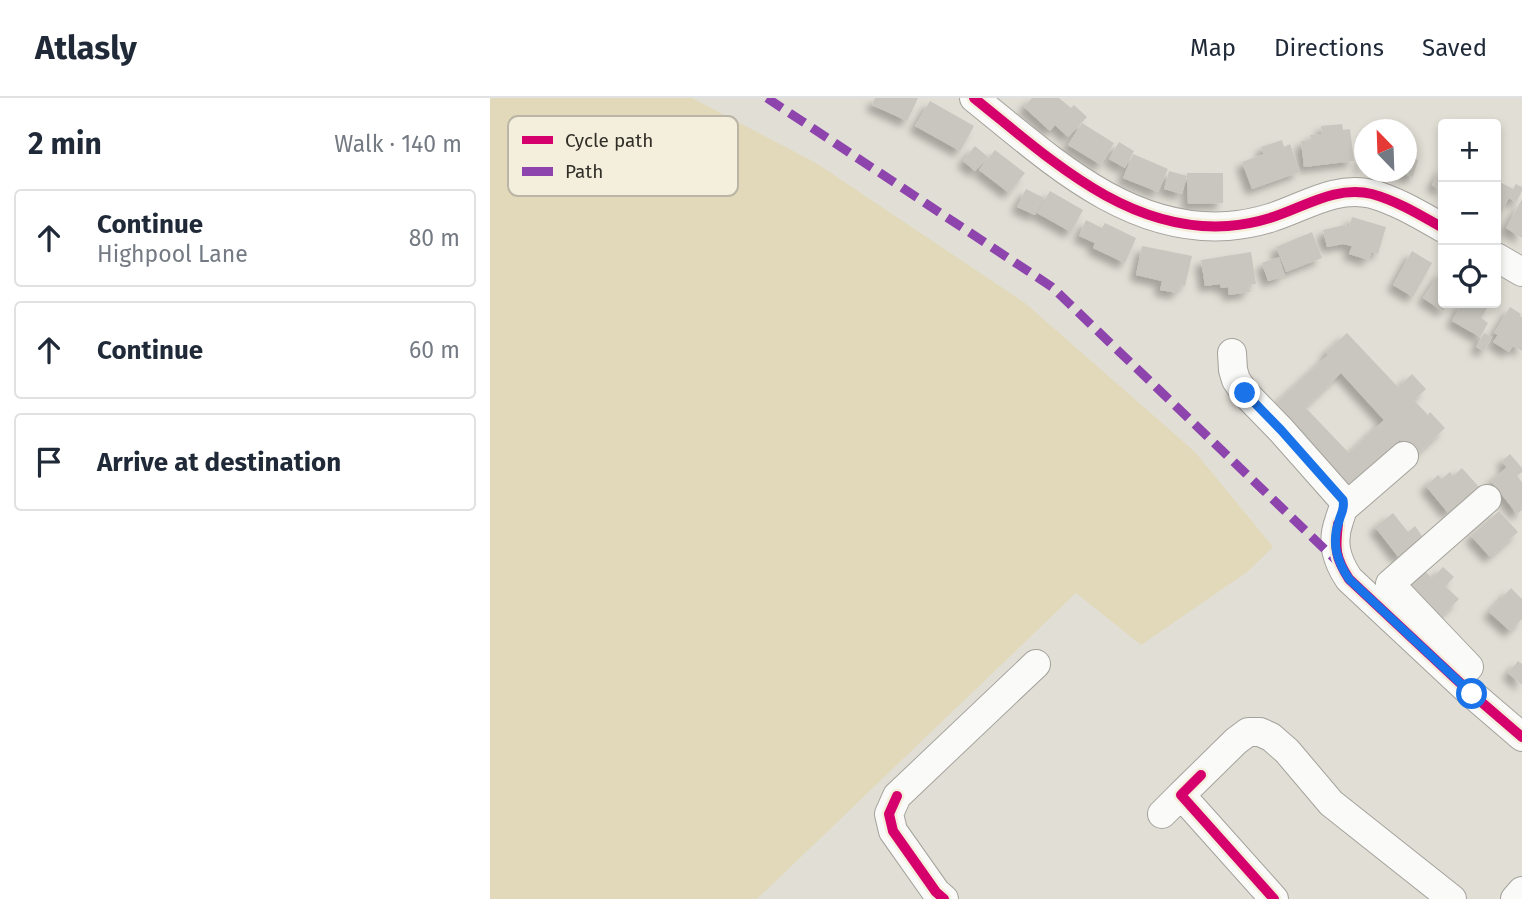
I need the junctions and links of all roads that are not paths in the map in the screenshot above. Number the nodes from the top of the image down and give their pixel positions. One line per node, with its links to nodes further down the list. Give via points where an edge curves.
1 (974, 98): 2 (street, via 1089,187 1174,223 1229,226 1348,192 1395,202)
2 (1438, 225)
3 (1501, 260): 4 (street)
4 (1522, 272)
5 (1232, 353): 8 (street, via 1236,380 1343,500)
6 (1404, 456): 8 (street)
7 (1487, 499): 9 (street)
8 (1341, 515): 9 (street, via 1335,545 1339,563 1349,579)
9 (1380, 592): 11 (street, via 1472,694)
10 (1036, 664): 13 (street, via 897,796 889,814 893,831)
11 (1522, 737)
12 (1522, 891): 16 (street)
13 (944, 899)
14 (1274, 899): 15 (street, via 1171,804 1248,732 1271,737 1331,803)
15 (1452, 899)
16 (1515, 899)

